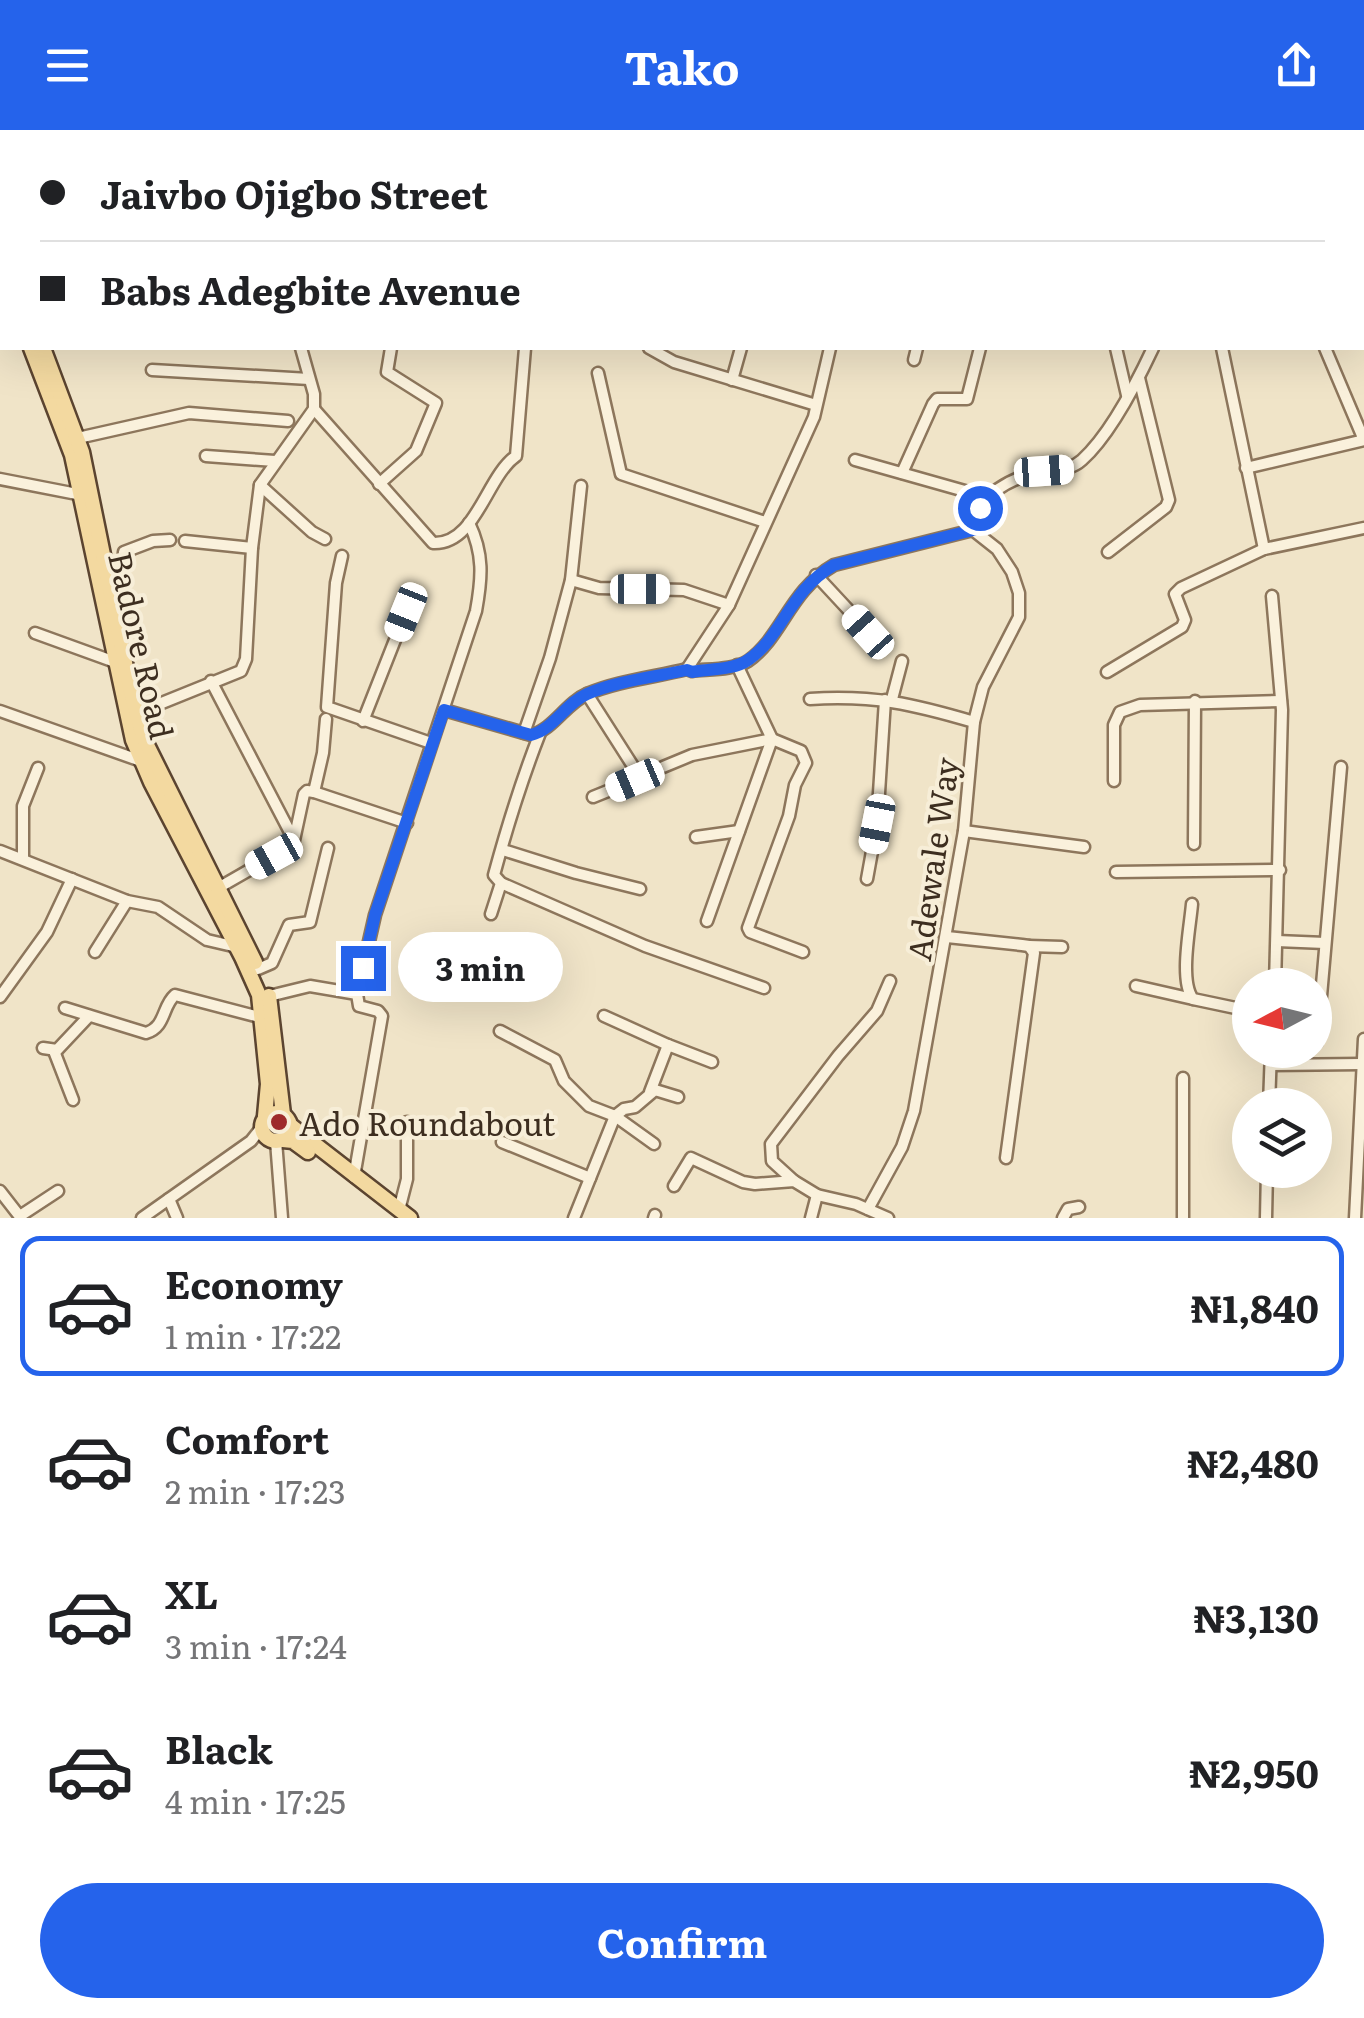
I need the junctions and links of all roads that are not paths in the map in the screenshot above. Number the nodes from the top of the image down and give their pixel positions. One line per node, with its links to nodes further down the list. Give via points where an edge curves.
1 (32, 350): 37 (main road, Badore Road, via 58,410)
2 (44, 350): 26 (main road, Badore Road)
3 (301, 350): 19 (street)
4 (391, 350): 34 (street, via 387,372 436,402 416,451)
5 (526, 350): 40 (street, via 518,450)
6 (654, 350): 20 (street)
7 (740, 350): 20 (street)
8 (830, 350): 22 (street)
9 (916, 350): 15 (street)
10 (979, 350): 32 (street, via 967,399 933,404)
11 (1116, 350): 21 (street)
12 (1152, 350): 18 (street)
13 (1222, 350): 31 (street)
14 (1328, 350): 24 (street)
15 (914, 360)
16 (152, 370): 19 (street)
17 (598, 374): 39 (street, via 620,474)
18 (1139, 378): 21 (street); 48 (street, via 1170,500)
19 (309, 379): 23 (street)
20 (732, 380): 22 (street)
21 (1127, 395): 38 (street, via 1082,460 1024,476)
22 (816, 405): 39 (street)
23 (314, 409): 30 (street); 34 (street)
24 (1358, 414): 27 (street)
25 (288, 421): 26 (street, via 188,412)
26 (78, 438): 50 (main road, Badore Road)
27 (1364, 440): 31 (street)
28 (206, 456): 30 (street)
29 (855, 460): 32 (street)
30 (275, 461): 35 (street)
31 (1246, 468): 47 (street)
32 (902, 473): 38 (street)
33 (0, 479): 37 (street)
34 (379, 484): 40 (street, via 433,543 454,538)
35 (260, 485): 43 (street); 46 (street)
36 (582, 486): 52 (street)
37 (82, 495): 59 (main road, Badore Road)
38 (986, 497): 42 (street)
39 (764, 522): 54 (street)
40 (469, 524): 69 (street, via 483,574)
41 (1364, 528): 47 (street)
42 (973, 530): 51 (street); 74 (street, Adewale Way, via 998,549 1019,592 1019,617 982,687)
43 (325, 539)
44 (170, 540): 50 (street, via 124,552 123,564)
45 (186, 542): 46 (street)
46 (252, 548): 63 (street, via 246,659 241,671)
47 (1264, 550): 62 (street, via 1181,588 1175,594 1182,627)
48 (1108, 552)
49 (342, 556): 73 (street, via 327,707)
50 (108, 570): 71 (main road, Badore Road)
51 (816, 575): 56 (street); 60 (street, via 750,658)
52 (570, 580): 54 (street, via 599,588 684,590); 75 (street)
53 (1272, 596): 68 (street)
54 (730, 606): 61 (street)
55 (406, 612): 73 (street)
56 (868, 632)
57 (35, 634): 59 (street)
58 (902, 661): 66 (street)
59 (115, 662): 79 (main road, Badore Road)
60 (736, 665): 61 (street); 77 (street)
61 (687, 670): 64 (street)
62 (1108, 672)
63 (211, 682): 71 (street); 89 (street)
64 (587, 694): 76 (street); 85 (street, via 638,774)
65 (810, 699): 66 (street)
66 (888, 700): 74 (street); 100 (street)
67 (1195, 701): 68 (street); 83 (street, via 1140,704 1120,712); 91 (street)
68 (1281, 702): 97 (street)
69 (444, 710): 75 (street); 78 (street)
70 (0, 711): 79 (street)
71 (136, 713): 102 (main road, Badore Road, via 160,777)
72 (326, 720): 84 (street)
73 (364, 721): 78 (street)
74 (974, 722): 88 (street, Adewale Way)
75 (524, 733): 76 (street)
76 (540, 733): 94 (street)
77 (772, 739): 80 (street); 87 (street); 115 (street, via 801,751 806,763 748,928)
78 (431, 744): 86 (street)
79 (141, 761): 112 (main road, Badore Road)
80 (664, 767)
81 (1341, 767): 110 (street)
82 (38, 768): 96 (street, via 24,806)
83 (1114, 781)
84 (314, 792): 86 (street); 89 (street, via 304,794)
85 (593, 797)
86 (406, 823): 122 (street)
87 (739, 831): 90 (street); 107 (street)
88 (964, 831): 92 (street); 108 (street, Adewale Way)
89 (292, 836): 102 (street, via 287,849)
90 (696, 838)
91 (1194, 844)
92 (1084, 847)
93 (328, 848): 118 (street, via 310,922 290,925 275,958)
94 (503, 850): 101 (street, via 494,875); 103 (street)
95 (0, 851): 96 (street)
96 (23, 859): 99 (street)
97 (1280, 870): 98 (street); 109 (street)
98 (1116, 872)
99 (72, 879): 104 (street); 124 (street, via 47,932)
100 (867, 879)
101 (500, 883): 106 (street); 121 (street)
102 (218, 888): 118 (main road, Badore Road)
103 (640, 889)
104 (127, 901): 112 (street, via 158,907 206,940); 114 (street)
105 (1192, 904): 125 (street, via 1186,980)
106 (490, 914)
107 (707, 921)
108 (947, 938): 111 (street); 158 (street, Adewale Way, via 909,1130)
109 (1277, 941): 110 (street); 116 (street)
110 (1325, 943): 117 (street)
111 (1030, 946): 113 (street); 147 (street)
112 (237, 947): 130 (main road, Badore Road)
113 (1062, 947)
114 (95, 952)
115 (804, 952)
116 (1275, 968)
117 (1323, 968)
118 (258, 969): 123 (main road, Badore Road)
119 (890, 980): 150 (street, via 876,1012 771,1144 772,1161)
120 (1136, 986): 125 (street)
121 (764, 988)
122 (357, 994): 123 (street, via 310,986); 148 (street, via 359,1006 378,1012 383,1022)
123 (269, 996): 142 (main road, Badore Road)
124 (0, 997)
125 (1193, 999): 126 (street)
126 (1232, 1007)
127 (65, 1008): 128 (street)
128 (88, 1016): 130 (street, via 146,1033 160,1024 175,995); 140 (street, via 48,1050)
129 (604, 1016): 133 (street)
130 (263, 1018): 144 (main road, Badore Road)
131 (500, 1031): 141 (street, via 555,1060 564,1081 589,1106)
132 (1364, 1039): 136 (street)
133 (668, 1045): 134 (street); 138 (street)
134 (712, 1062)
135 (1325, 1068): 136 (street)
136 (1362, 1070): 170 (street)
137 (1183, 1078): 168 (street)
138 (650, 1092): 139 (street); 141 (street)
139 (678, 1097)
140 (73, 1100)
141 (615, 1116): 146 (street); 149 (street)
142 (286, 1119): 144 (main road); 144 (main road, via 290,1132); 148 (main road)
143 (407, 1122): 159 (street)
144 (267, 1134): 156 (street); 159 (main road, via 298,1145); 163 (street)
145 (502, 1142): 149 (street)
146 (654, 1144)
147 (1006, 1158)
148 (354, 1178): 159 (main road)
149 (590, 1178): 164 (street)
150 (794, 1181): 151 (street, via 744,1182 691,1158); 155 (street)
151 (674, 1186)
152 (1267, 1188): 169 (street)
153 (0, 1190): 160 (street)
154 (58, 1190): 160 (street)
155 (816, 1194): 158 (street); 165 (street)
156 (170, 1199): 161 (street); 162 (street)
157 (1079, 1207): 167 (street)
158 (868, 1209): 166 (street)
159 (402, 1215)
160 (21, 1217)
161 (142, 1218)
162 (177, 1218)
163 (282, 1218)
164 (574, 1218)
165 (811, 1218)
166 (888, 1218)
167 (1063, 1218)
168 (1184, 1218)
169 (1266, 1218)
170 (1355, 1218)

